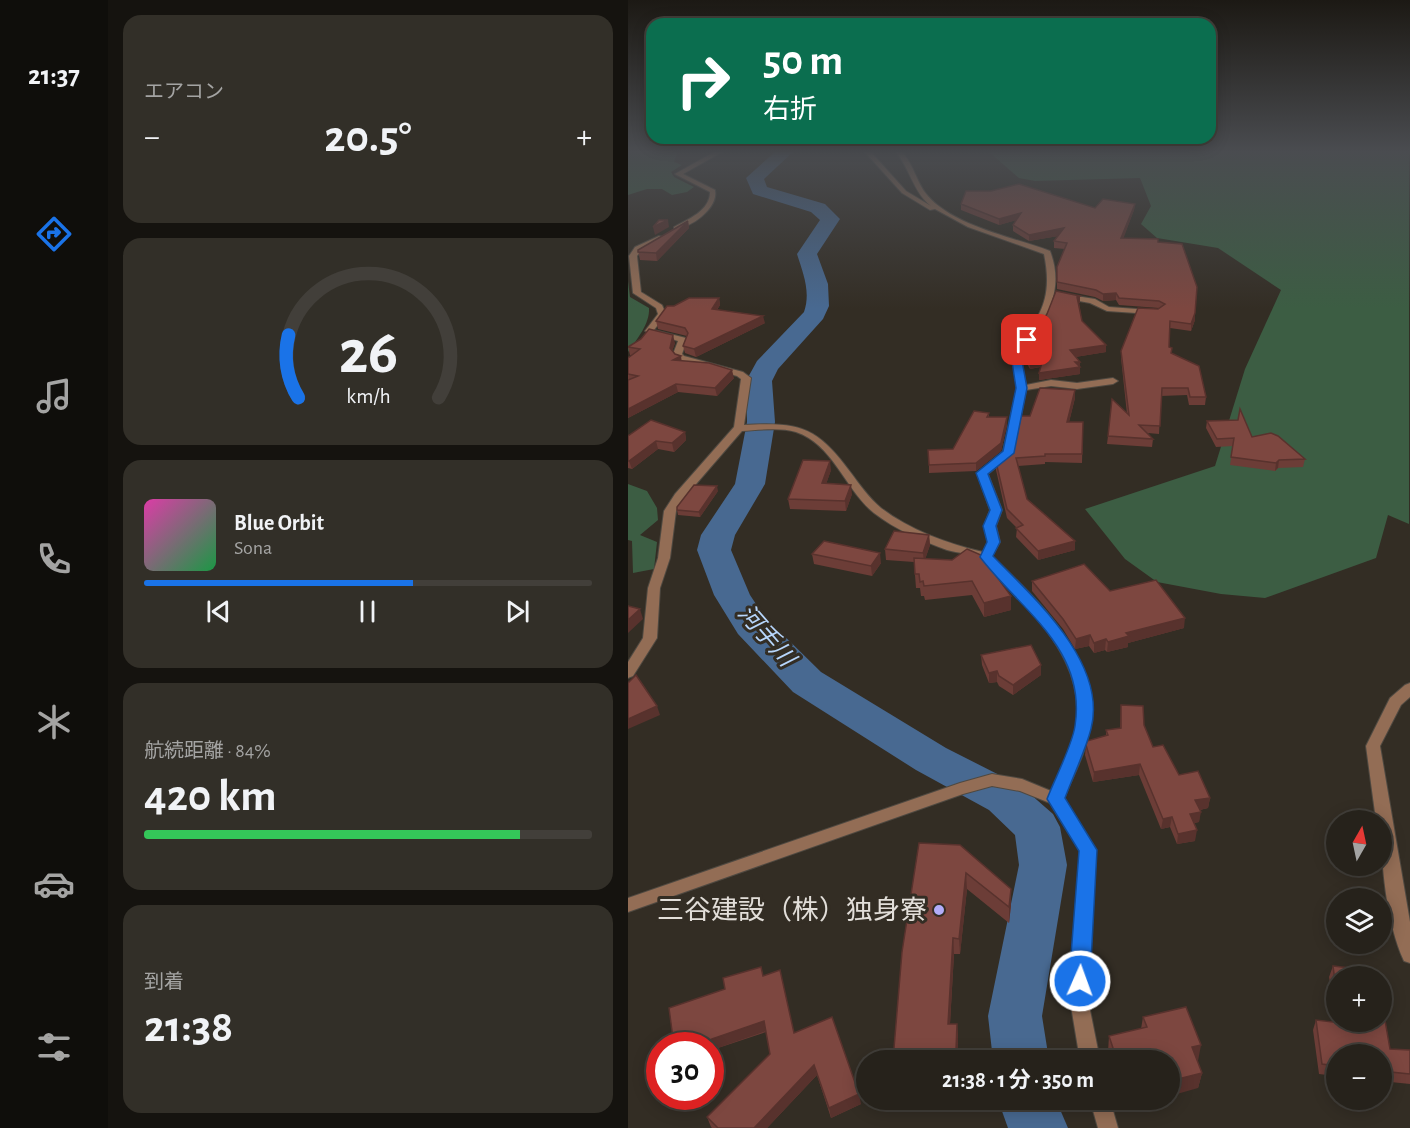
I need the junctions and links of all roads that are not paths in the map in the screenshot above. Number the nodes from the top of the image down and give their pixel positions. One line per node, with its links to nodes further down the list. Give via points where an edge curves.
1 (711, 204): 9 (street, via 695,218 638,249 633,256 637,293 659,307 661,314 649,331 683,340 677,354 681,358 746,378)
2 (923, 204): 4 (street)
3 (933, 204): 4 (street)
4 (952, 216): 5 (street, via 1047,253 1052,272)
5 (1050, 292): 6 (street, via 1092,301 1107,309); 8 (street, via 1048,309 1016,355)
6 (1158, 312)
7 (1113, 381): 8 (street, via 1077,386 1051,382)
8 (1022, 388): 10 (street, via 1008,453 982,473 996,510 990,526 994,542)
9 (745, 428): 10 (street, via 799,430 817,440 869,503 896,524); 11 (street, via 679,496 670,511 664,558 654,588 650,638)
10 (986, 557): 13 (street, via 1046,619 1068,648 1085,696 1083,728)
11 (628, 673)
12 (1410, 688): 15 (street, via 1395,702 1373,746)
13 (1056, 799): 14 (street, via 1022,785 992,780); 16 (street, via 1088,850 1079,1000)
14 (628, 905)
15 (1410, 955)
16 (1088, 1050)
17 (1103, 1110): 18 (street)
18 (1108, 1128)

